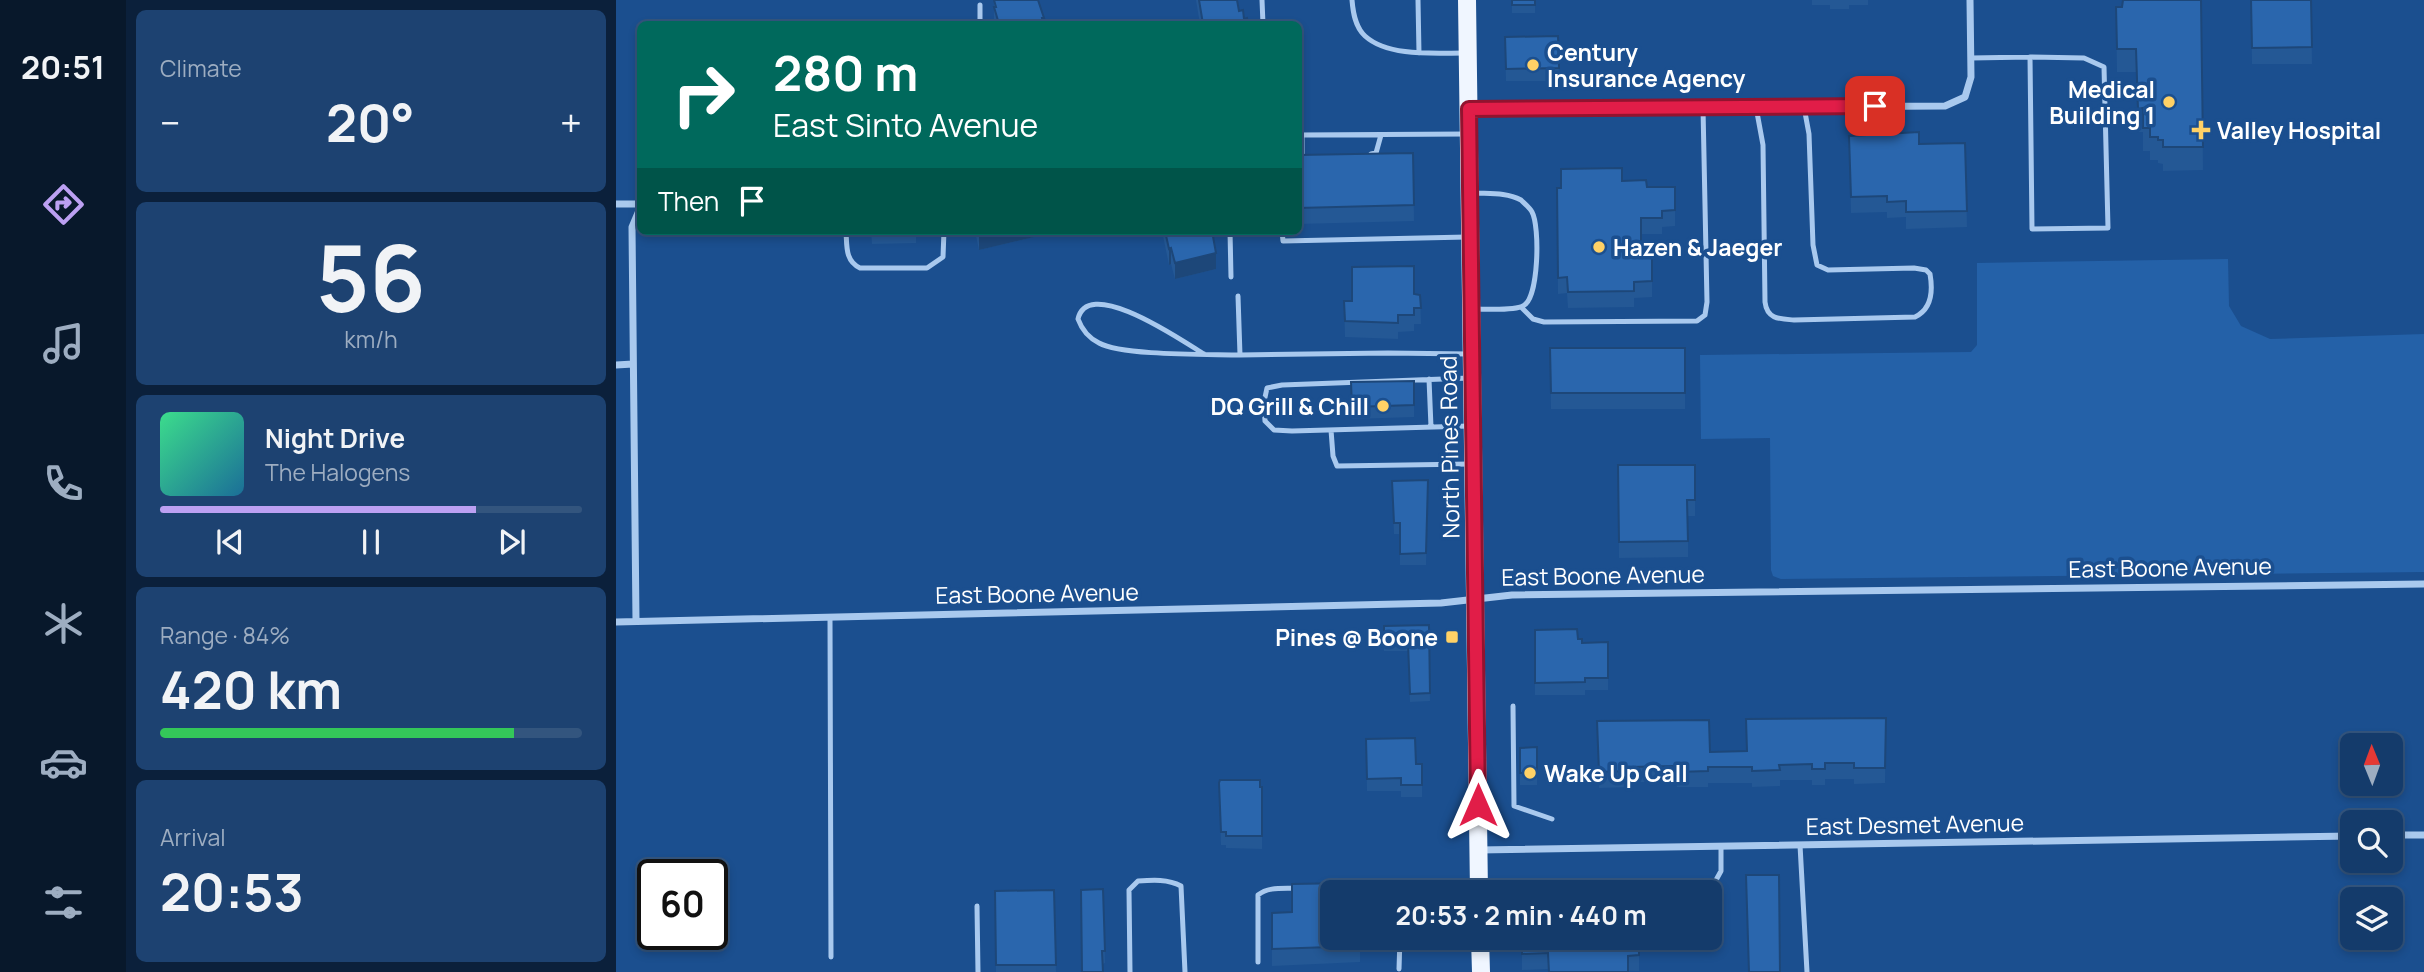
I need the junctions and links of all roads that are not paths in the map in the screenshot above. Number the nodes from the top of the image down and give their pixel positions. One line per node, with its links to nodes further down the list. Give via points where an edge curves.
1 (1262, 0): 8 (lane)
2 (1352, 0): 9 (lane, via 1354,18 1365,36 1386,47)
3 (1418, 0): 9 (lane)
4 (1467, 0): 10 (main road, North Pines Road)
5 (1970, 0): 12 (street)
6 (980, 5): 7 (lane)
7 (980, 21)
8 (1263, 21)
9 (1419, 53): 10 (lane)
10 (1468, 53): 16 (main road, North Pines Road)
11 (2030, 57): 11 (lane, via 2032,229 2108,228 2104,67 2084,58); 12 (lane)
12 (1970, 58): 14 (street, via 1965,97 1945,106)
13 (1756, 107): 14 (street); 14 (lane, via 1763,145 1765,302 1769,315 1794,320 1922,314 1931,292 1926,270 1828,270 1817,265); 15 (street)
14 (1804, 107)
15 (1703, 108): 16 (street); 34 (lane, via 1706,315 1697,321 1544,323)
16 (1469, 109): 17 (main road, North Pines Road)
17 (1469, 134): 19 (lane); 23 (main road, North Pines Road)
18 (1302, 135): 19 (lane)
19 (1381, 135): 20 (lane, via 1376,153)
20 (1358, 154)
21 (1316, 155): 22 (lane)
22 (1302, 157)
23 (1470, 193): 31 (main road, North Pines Road); 34 (lane, via 1503,194 1522,201 1532,211 1535,288)
24 (616, 204): 25 (street)
25 (637, 206)
26 (637, 214): 39 (street, via 632,227)
27 (846, 235): 28 (lane, via 848,256 860,268 927,268 943,257)
28 (944, 235)
29 (1230, 235): 32 (lane)
30 (1282, 235): 31 (lane, via 1283,241)
31 (1470, 237): 35 (main road, North Pines Road)
32 (1231, 277)
33 (1238, 296): 38 (lane)
34 (1522, 307): 35 (lane)
35 (1471, 309): 37 (main road, North Pines Road)
36 (1204, 354): 36 (lane, via 1133,351 1101,344 1081,327 1080,312 1092,304 1120,309); 38 (lane)
37 (1472, 354): 38 (lane); 41 (main road, North Pines Road)
38 (1240, 355)
39 (633, 364): 40 (street); 50 (street)
40 (616, 365)
41 (1473, 378): 42 (lane); 43 (main road, North Pines Road)
42 (1429, 379): 44 (lane); 45 (lane, via 1266,388 1265,421 1274,430)
43 (1474, 426): 44 (lane); 46 (main road, North Pines Road)
44 (1431, 427): 45 (lane)
45 (1331, 430): 46 (lane, via 1337,466)
46 (1474, 464): 48 (main road, North Pines Road)
47 (2424, 584): 48 (street, East Boone Avenue)
48 (1477, 598): 49 (street, East Boone Avenue, via 1441,603); 59 (main road, North Pines Road)
49 (831, 617): 50 (street, East Boone Avenue); 66 (lane)
50 (636, 621): 51 (street, East Boone Avenue)
51 (616, 622)
52 (1513, 706): 53 (lane, via 1514,806)
53 (1552, 819)
54 (2403, 835): 55 (street)
55 (2424, 835)
56 (2340, 836): 57 (street, East Desmet Avenue)
57 (1800, 845): 58 (street, East Desmet Avenue); 73 (lane)
58 (1721, 846): 59 (street, East Desmet Avenue); 61 (lane, via 1721,871)
59 (1479, 850): 60 (main road, North Pines Road)
60 (1479, 880)
61 (1716, 880)
62 (1310, 888): 67 (lane, via 1264,890 1258,895)
63 (977, 906): 69 (lane)
64 (1400, 950): 68 (lane)
65 (1480, 950): 72 (main road)
66 (831, 957)
67 (1258, 962)
68 (1399, 969)
69 (978, 972)
70 (1130, 972): 71 (lane, via 1129,890 1138,881 1158,880 1181,886)
71 (1185, 972)
72 (1481, 972)
73 (1807, 972)

